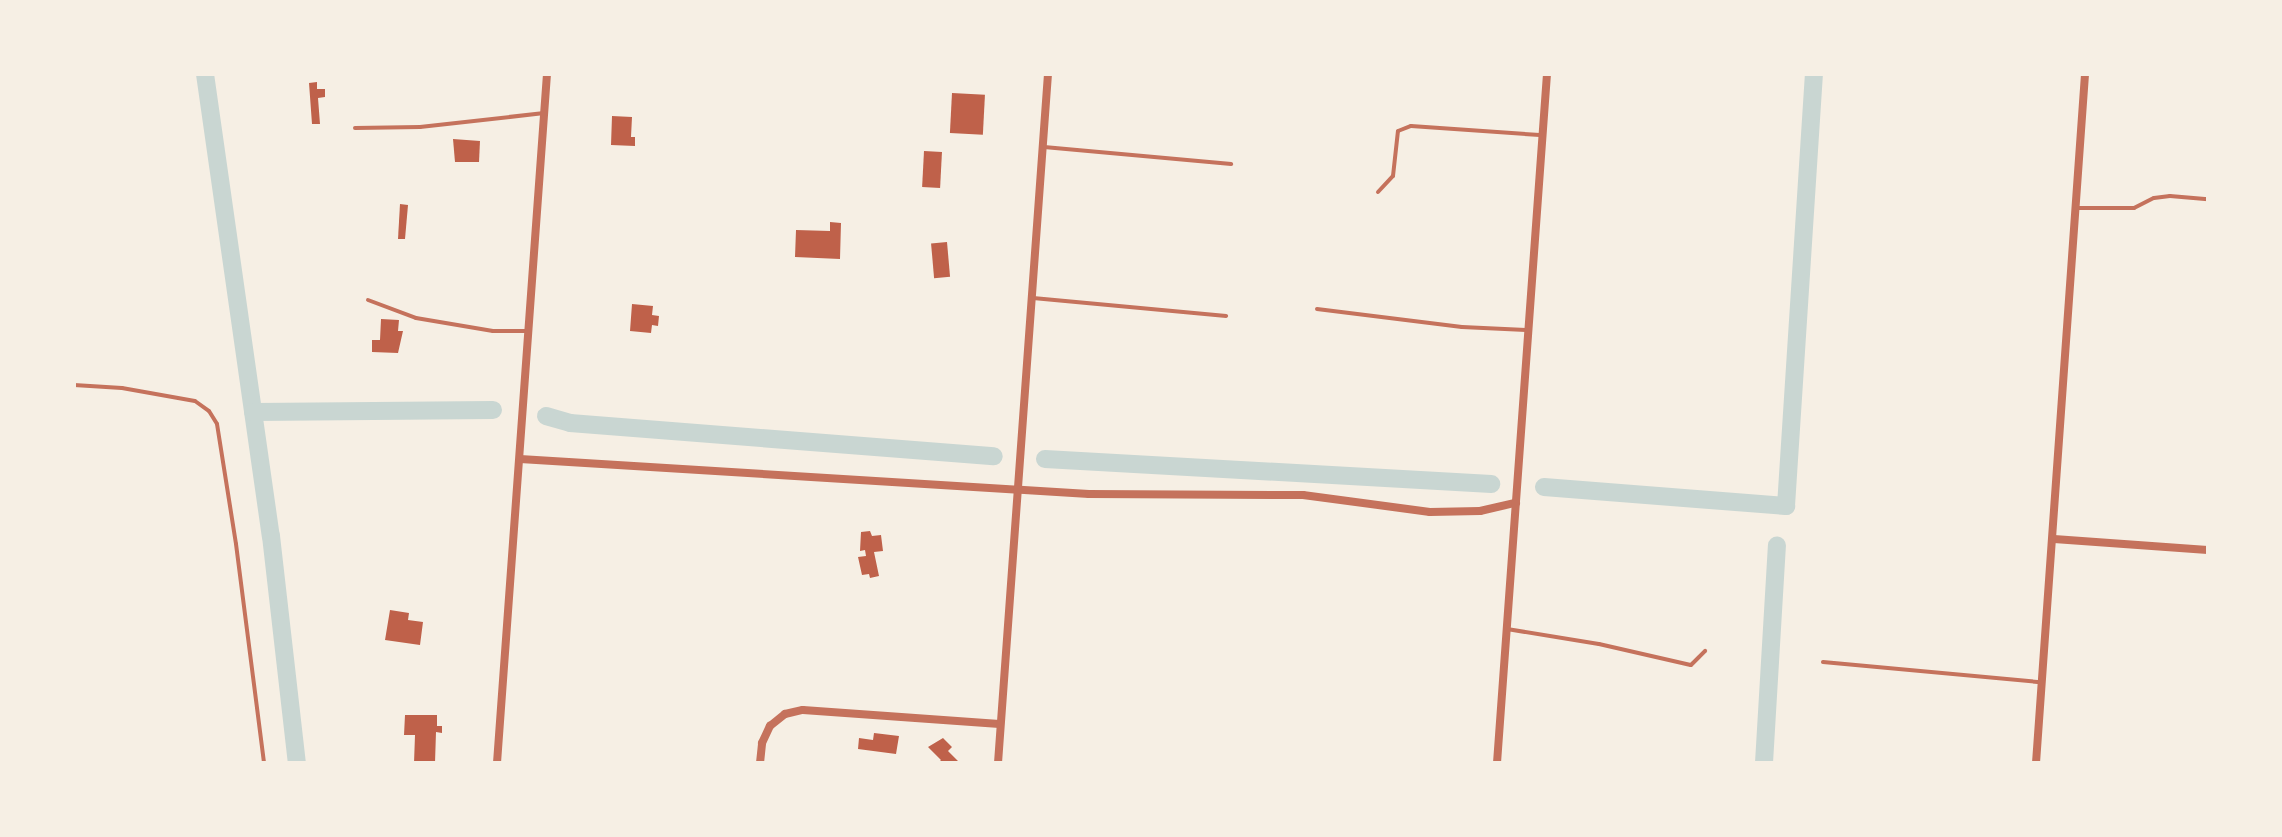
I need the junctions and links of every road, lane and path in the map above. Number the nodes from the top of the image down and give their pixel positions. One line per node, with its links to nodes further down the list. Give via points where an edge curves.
1 (547, 74): 5 (street)
2 (1048, 74): 8 (street)
3 (1547, 74): 7 (street)
4 (2085, 74): 12 (street)
5 (544, 113): 6 (lane, via 420,127); 18 (street)
6 (355, 128)
7 (1543, 135): 10 (lane, via 1411,126 1398,131 1393,176); 17 (street)
8 (1042, 147): 9 (lane); 13 (street)
9 (1231, 164)
10 (1378, 192)
11 (2208, 199): 12 (lane, via 2170,196 2134,208)
12 (2076, 208): 23 (street)
13 (1031, 298): 16 (lane); 21 (street)
14 (368, 300): 18 (lane, via 416,318 493,331)
15 (1317, 309): 17 (lane)
16 (1226, 316)
17 (1529, 330): 22 (street)
18 (529, 331): 20 (street)
19 (74, 385): 30 (lane, via 195,401 217,424)
20 (520, 459): 21 (street); 31 (street)
21 (1017, 491): 22 (street, via 1303,495 1430,512 1480,511); 29 (street)
22 (1516, 503): 25 (street)
23 (2054, 539): 24 (street); 28 (street)
24 (2208, 550)
25 (1507, 629): 26 (lane, via 1691,665); 34 (street)
26 (1705, 651)
27 (1823, 662): 28 (lane)
28 (2043, 682): 35 (street)
29 (1000, 724): 32 (street, via 803,710 785,714 770,726); 33 (street)
30 (264, 763)
31 (497, 763)
32 (760, 763)
33 (998, 763)
34 (1497, 763)
35 (2036, 763)

